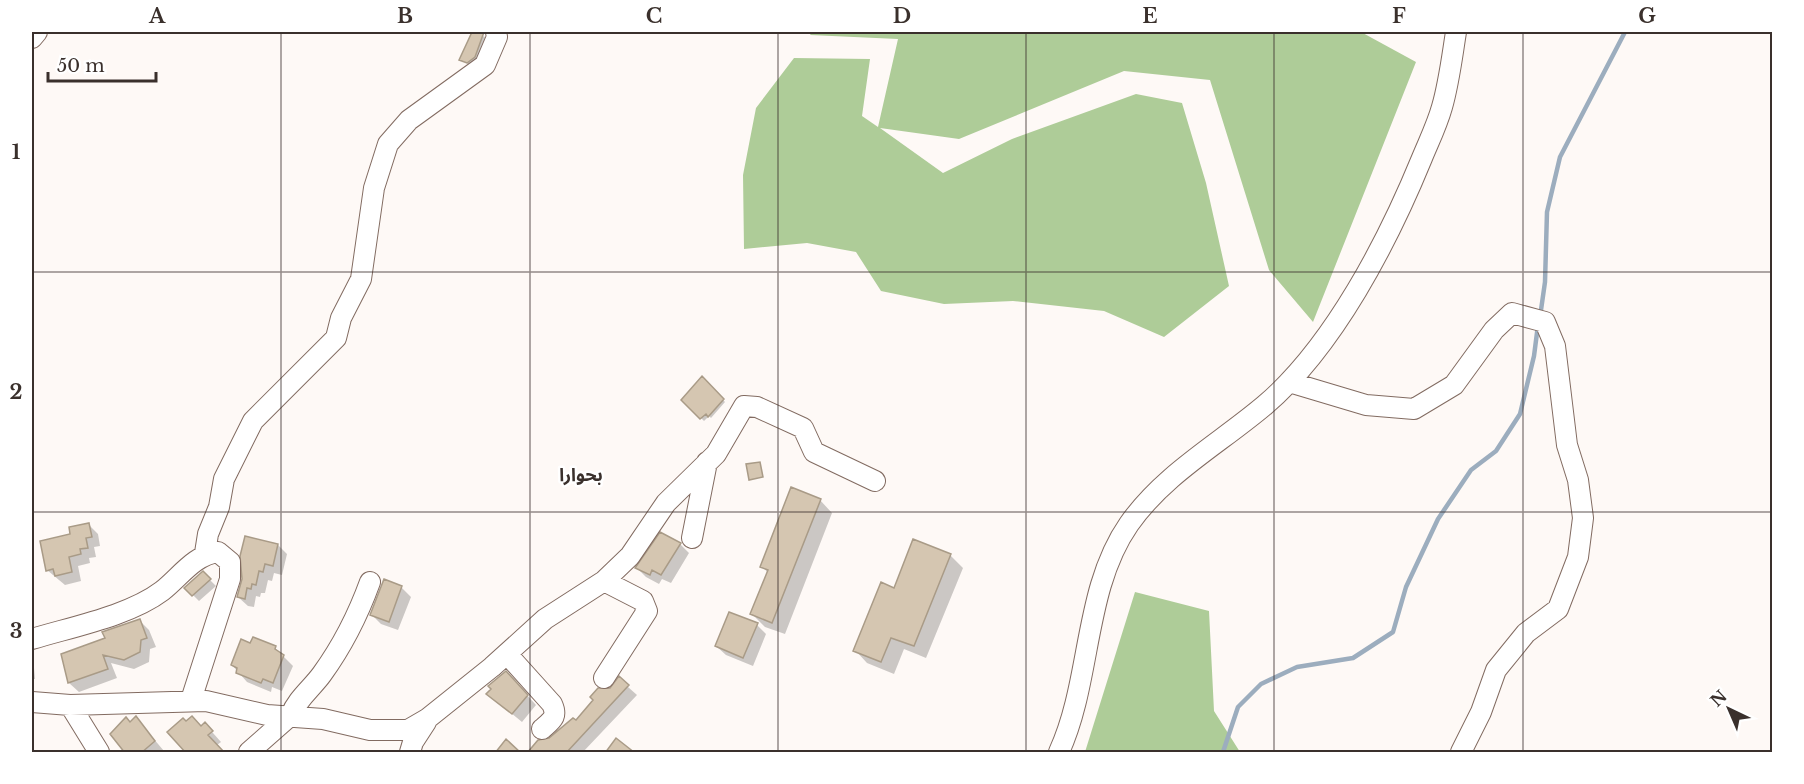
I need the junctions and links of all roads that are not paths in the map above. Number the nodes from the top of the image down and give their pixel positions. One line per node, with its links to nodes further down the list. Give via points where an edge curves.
1 (37, 32): 4 (street)
2 (496, 32): 9 (street, via 485,65 409,120 388,144 374,188 361,279 341,318 336,338 253,421 224,479)
3 (1455, 32): 5 (street, via 1442,108 1402,205 1364,278)
4 (32, 38)
5 (1289, 382): 24 (street, via 1170,480 1128,526 1104,576); 25 (street, via 1366,405 1414,409 1454,385 1494,330 1512,313 1545,322 1555,346 1568,445 1578,480 1583,518 1578,557 1557,609 1526,633 1496,670)
6 (707, 462): 7 (street, via 716,454 744,406 757,407 803,428 814,452); 8 (street); 10 (street, via 666,503 630,556)
7 (875, 481)
8 (692, 538)
9 (205, 553): 12 (street, via 160,592 102,618); 15 (street, via 218,552 230,562 231,569)
10 (604, 581): 13 (street, via 545,619); 14 (street, via 643,601 647,611)
11 (370, 582): 18 (street, via 341,648)
12 (32, 639)
13 (507, 654): 19 (street); 20 (street, via 552,704 555,718)
14 (604, 678)
15 (191, 700): 17 (street); 18 (street, via 267,715)
16 (32, 702): 17 (street)
17 (70, 705): 21 (street)
18 (291, 715): 19 (street, via 388,731 408,730); 22 (street)
19 (427, 719): 23 (street, via 412,742)
20 (542, 729)
21 (99, 753)
22 (249, 753)
23 (410, 753)
24 (1059, 753)
25 (1461, 753)

